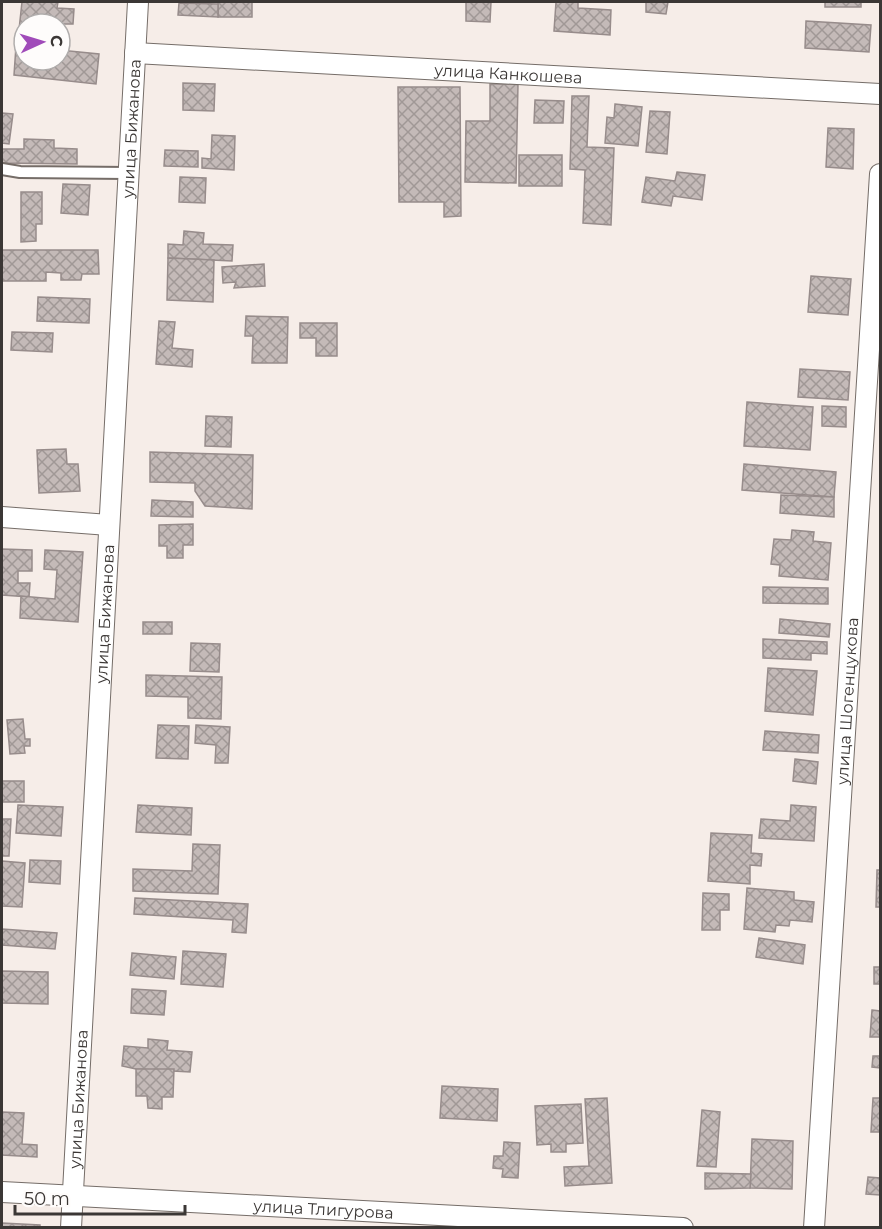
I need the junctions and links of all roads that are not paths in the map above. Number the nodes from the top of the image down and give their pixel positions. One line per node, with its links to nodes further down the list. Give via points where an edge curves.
1 (138, 2): 2 (street, улица Бижанова)
2 (135, 53): 3 (street, улица Канкошева); 5 (street, улица Бижанова)
3 (880, 94)
4 (2, 169): 5 (lane)
5 (128, 172): 8 (street, улица Бижанова)
6 (880, 174): 13 (street, улица Шогенцукова)
7 (2, 517): 8 (street)
8 (109, 525): 10 (street, улица Бижанова)
9 (2, 1192): 10 (street, улица Тлигурова)
10 (72, 1196): 11 (street, улица Бижанова); 12 (street, улица Тлигурова)
11 (71, 1227)
12 (683, 1227)
13 (814, 1227)

